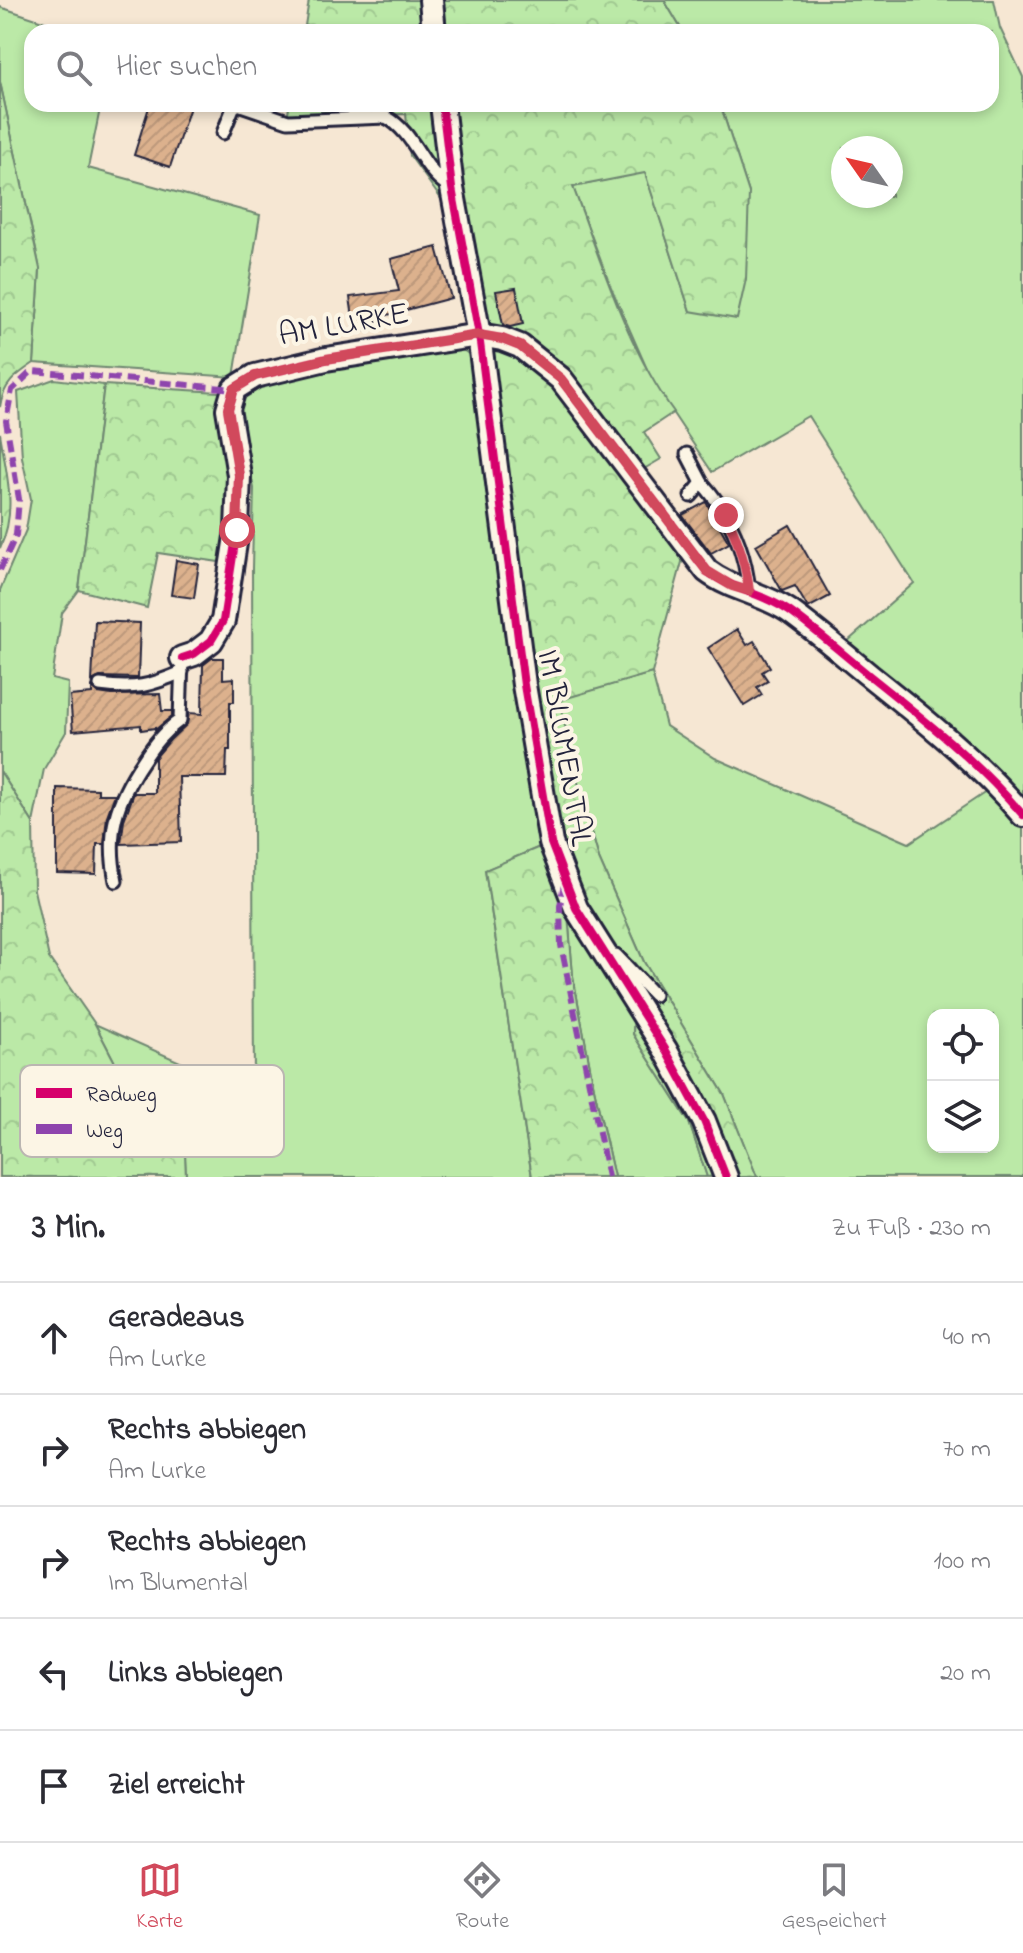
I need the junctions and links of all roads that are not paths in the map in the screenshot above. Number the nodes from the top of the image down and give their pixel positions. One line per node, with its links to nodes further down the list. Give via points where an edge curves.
1 (431, 0): 2 (street)
2 (433, 24)
3 (231, 112): 6 (lane)
4 (262, 112): 7 (lane, via 288,121 386,117 407,135 433,175)
5 (443, 112): 7 (street, IM BLUMENTAL)
6 (223, 133)
7 (452, 188): 8 (street, IM BLUMENTAL)
8 (479, 335): 12 (street, via 520,346 561,379 707,571); 13 (street, AM LURKE, via 326,359 255,376 234,389 228,409 239,475 237,530 223,621 211,641); 17 (street, IM BLUMENTAL, via 524,685 551,843 576,908)
9 (687, 454): 10 (lane)
10 (702, 483): 11 (lane); 12 (lane, via 738,540)
11 (691, 496)
12 (749, 591): 15 (street, via 787,610 926,721 996,783)
13 (182, 665): 14 (lane, via 144,687); 16 (lane, via 180,720 162,733 116,809)
14 (100, 685)
15 (1023, 815)
16 (116, 881)
17 (607, 956): 18 (lane, via 613,952); 19 (street, IM BLUMENTAL, via 704,1121)
18 (654, 995)
19 (726, 1177)

